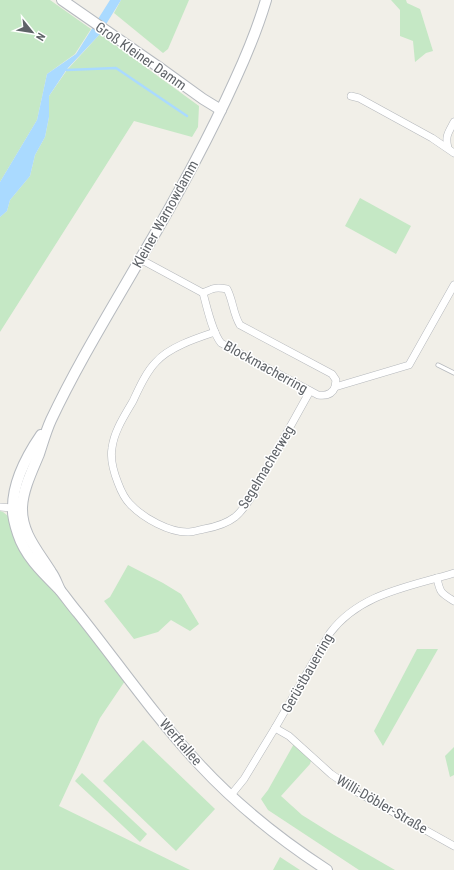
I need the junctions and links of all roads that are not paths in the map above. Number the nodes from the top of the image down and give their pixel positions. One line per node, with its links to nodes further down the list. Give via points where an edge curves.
1 (62, 0): 4 (street, Groß Kleiner Damm, via 203,100)
2 (266, 0): 4 (street, Kleiner Warnowdamm, via 248,51)
3 (351, 96): 6 (street, via 359,98)
4 (221, 110): 7 (street, Kleiner Warnowdamm)
5 (454, 122): 6 (street, via 446,141)
6 (451, 150)
7 (140, 259): 9 (street); 16 (street, Kleiner Warnowdamm, via 50,421)
8 (454, 285): 13 (street, Blockmacherring, via 409,365)
9 (203, 293): 10 (street, Blockmacherring); 13 (street, Blockmacherring, via 211,288 227,289 240,325 332,374 336,380)
10 (215, 332): 14 (street, Blockmacherring, via 221,342); 14 (street, Segelmacherweg, via 165,353 155,362 115,436 111,448 116,479 124,496 143,515 165,528 189,532 216,527 234,518 250,499)
11 (438, 366): 12 (lane)
12 (454, 373)
13 (335, 387): 14 (street, Blockmacherring, via 324,396)
14 (310, 391)
15 (0, 507): 16 (street)
16 (17, 507): 21 (street, Werftallee, via 27,534 60,590 166,727 199,765)
17 (454, 573): 18 (street, Gerüstbauerring)
18 (437, 578): 19 (street, via 440,590); 20 (street, Gerüstbauerring, via 375,598 348,614 335,626)
19 (454, 601)
20 (275, 728): 21 (street, Gerüstbauerring, via 244,779); 22 (street, Willi-Döbler-Straße, via 289,736 331,774 357,792)
21 (231, 795): 23 (street, Werftallee, via 280,837)
22 (454, 846)
23 (327, 870)

